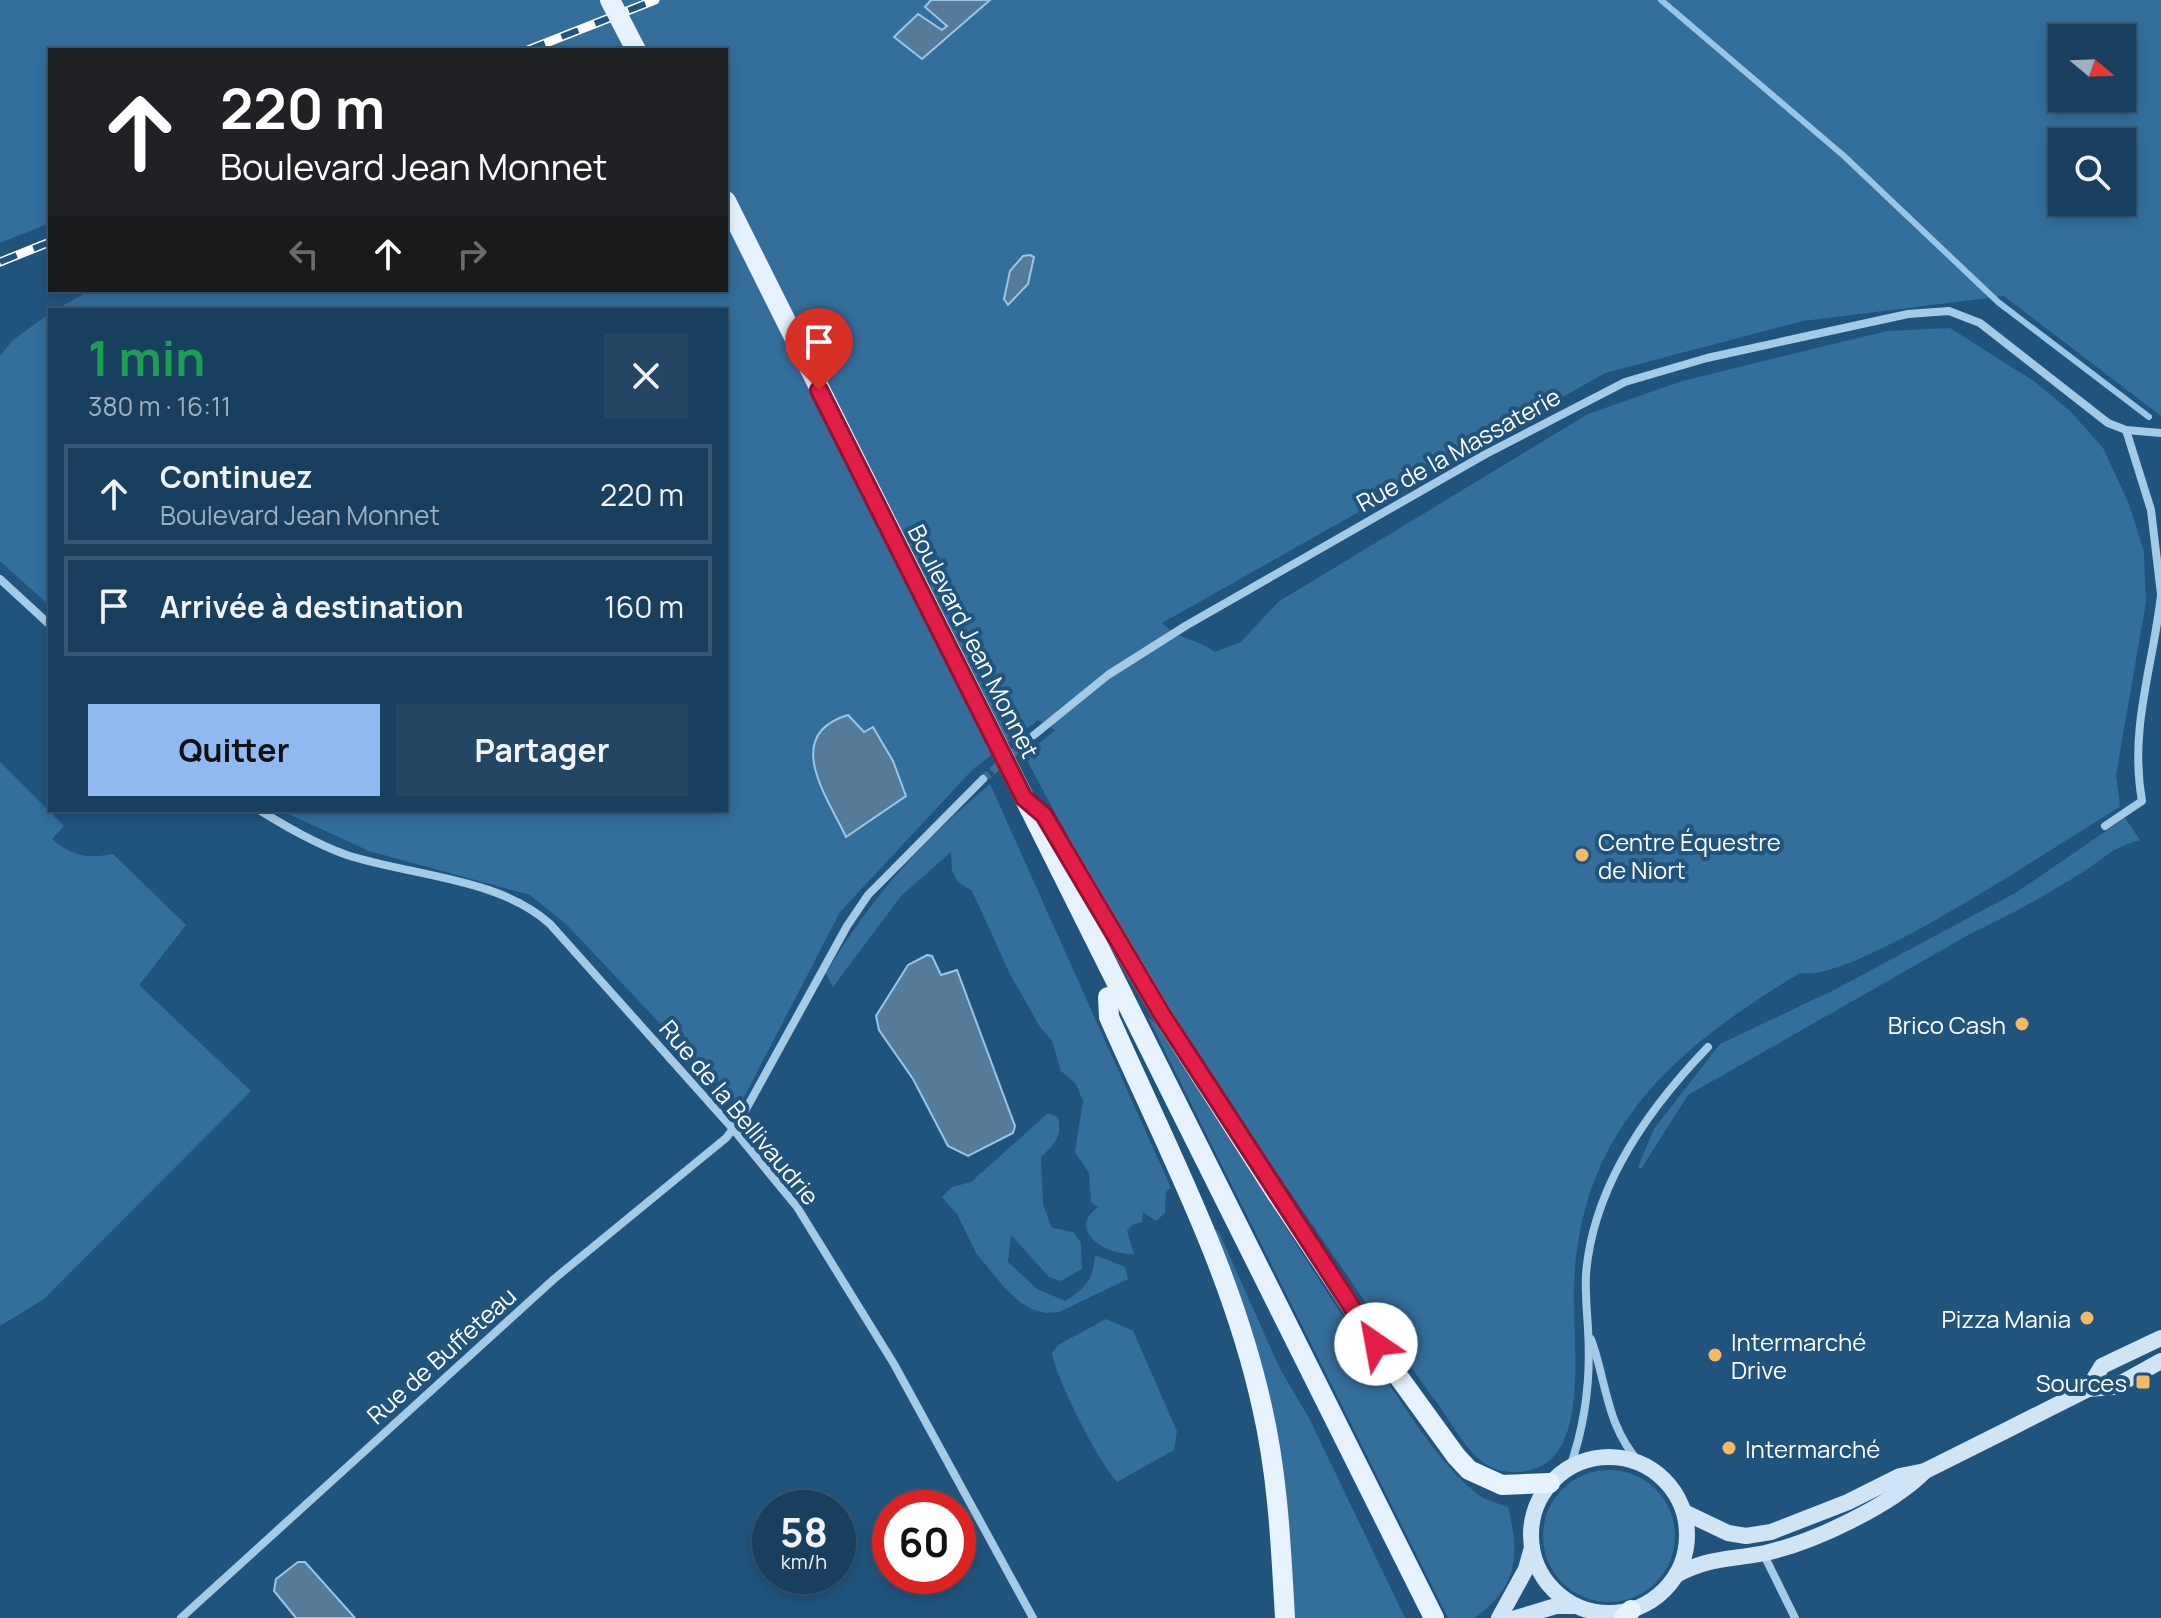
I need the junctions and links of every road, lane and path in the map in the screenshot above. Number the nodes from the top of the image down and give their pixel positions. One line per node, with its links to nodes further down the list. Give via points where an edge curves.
1 (610, 0): 3 (main road, bridge)
2 (625, 0): 4 (main road)
3 (635, 48)
4 (649, 48)
5 (728, 205): 14 (main road, Boulevard Jean Monnet)
6 (728, 235): 17 (main road, Boulevard Jean Monnet)
7 (2126, 430): 8 (street); 10 (street, via 2151,510); 12 (street, Rue de la Massaterie, via 2091,412 1980,323 1949,311 1811,333 1625,382 1484,455 1187,625 1108,675)
8 (2161, 433)
9 (0, 579): 11 (street)
10 (2161, 594): 16 (street, via 2136,736 2142,801)
11 (48, 623)
12 (1034, 735)
13 (983, 779): 19 (street, via 868,895)
14 (1024, 798): 27 (main road, via 1044,815 1268,1180 1456,1456 1469,1470 1502,1485); 38 (main road, Boulevard Jean Monnet)
15 (263, 812): 19 (street, Rue de la Bellivaudrie, via 345,854 507,895 537,912)
16 (2105, 826)
17 (1108, 997): 36 (main road, via 1109,1017 1206,1234 1252,1367 1274,1472); 37 (main road, Boulevard Jean Monnet)
18 (1708, 1047): 20 (street, via 1650,1115 1606,1195 1587,1272)
19 (733, 1129): 34 (street, Rue de Buffeteau, via 554,1279); 35 (street, Rue de la Bellivaudrie, via 797,1207 894,1364)
20 (1589, 1330): 24 (street, via 1609,1412); 25 (street, via 1585,1410)
21 (2161, 1338): 23 (main road, via 2102,1366)
22 (2161, 1361): 23 (main road, via 2114,1387)
23 (2088, 1389): 26 (main road)
24 (1640, 1463): 25 (main road, via 1604,1456); 28 (main road, via 1668,1484)
25 (1570, 1467): 27 (main road)
26 (1925, 1471): 28 (main road, via 1900,1476 1848,1502 1757,1535 1728,1533); 30 (main road, via 1890,1501)
27 (1550, 1483): 29 (main road, via 1532,1517)
28 (1684, 1512): 31 (main road, via 1686,1546)
29 (1531, 1551): 32 (main road, via 1549,1586); 39 (main road)
30 (1763, 1553): 31 (main road, via 1706,1560); 41 (street)
31 (1676, 1575): 33 (main road, via 1657,1597)
32 (1576, 1606): 33 (main road); 40 (main road)
33 (1628, 1614)
34 (181, 1618)
35 (1033, 1618)
36 (1285, 1618)
37 (1421, 1618)
38 (1434, 1618)
39 (1499, 1618)
40 (1516, 1618)
41 (1795, 1618)

